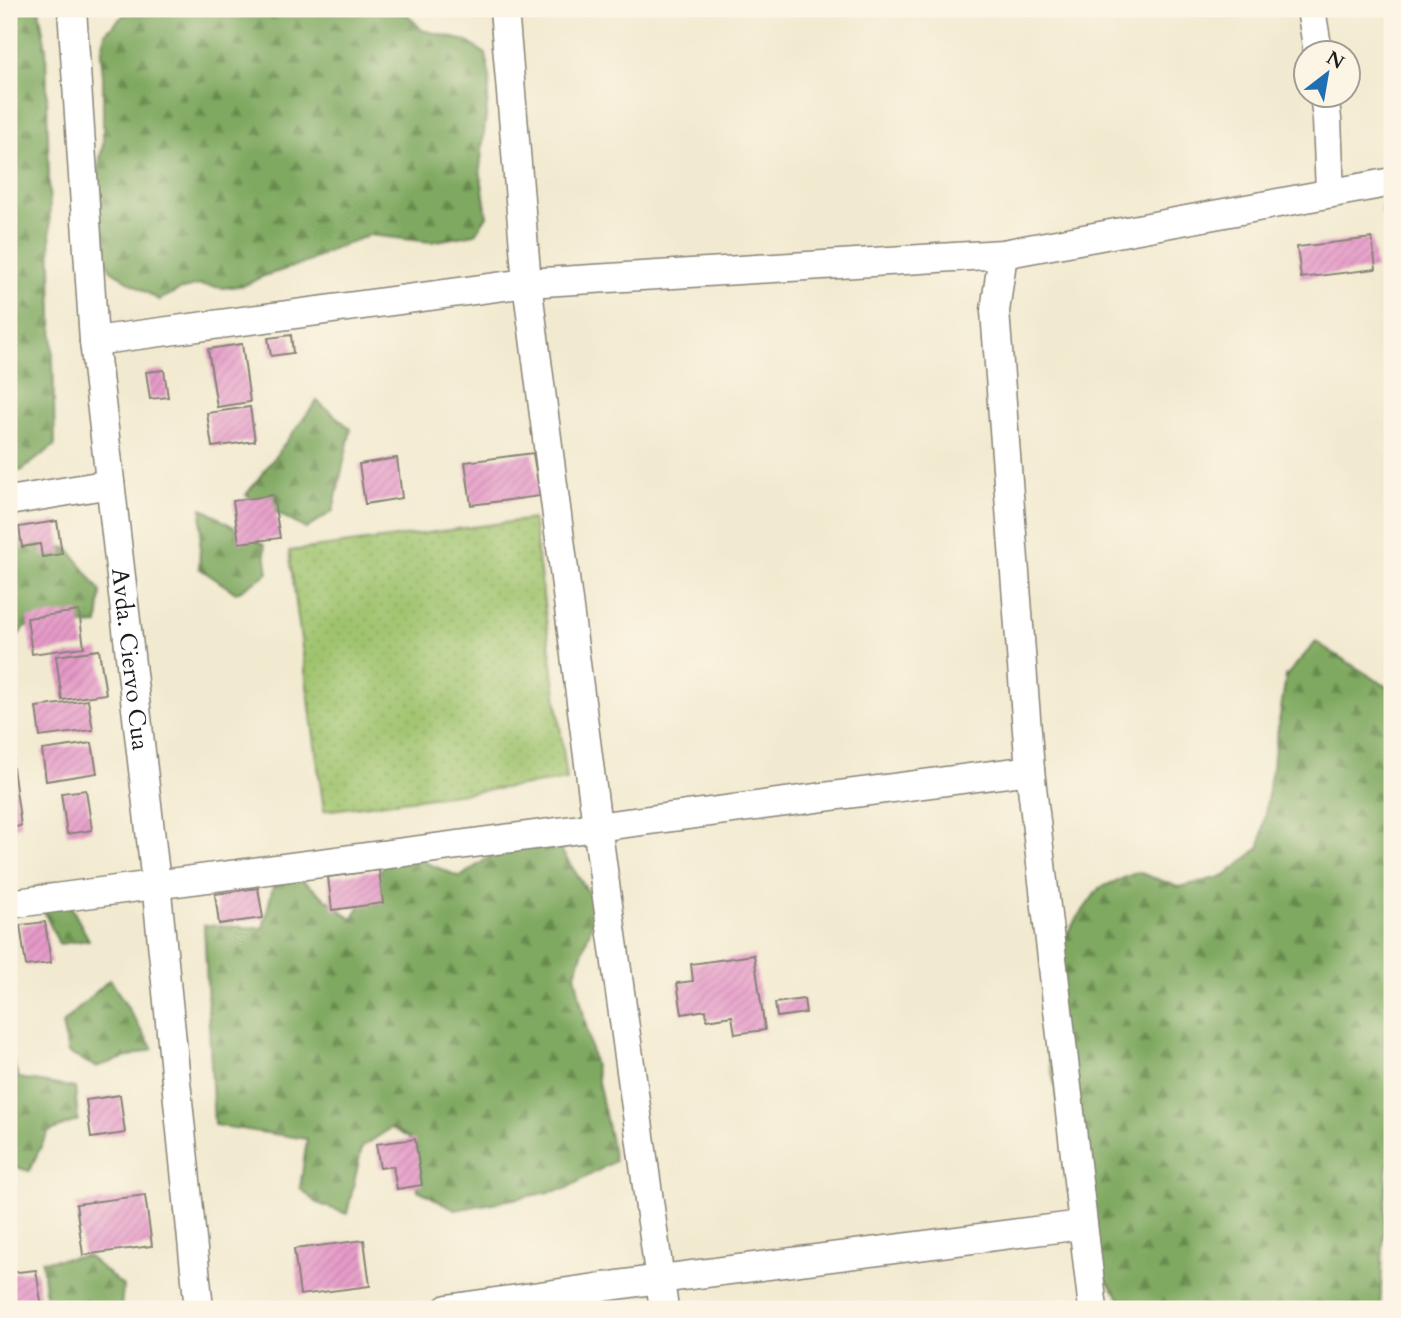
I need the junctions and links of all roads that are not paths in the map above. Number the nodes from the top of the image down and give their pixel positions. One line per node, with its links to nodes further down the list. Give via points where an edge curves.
1 (72, 9): 10 (street, Avda. Ciervo Cua)
2 (504, 9): 9 (street)
3 (1311, 9): 4 (street)
4 (1316, 38)
5 (1326, 108): 7 (street)
6 (1392, 182): 7 (street)
7 (1330, 193): 8 (street)
8 (1003, 254): 9 (street); 13 (street, via 995,311)
9 (527, 283): 10 (street); 14 (street)
10 (94, 341): 11 (street, Avda. Ciervo Cua)
11 (110, 484): 12 (street); 15 (street, Avda. Ciervo Cua)
12 (9, 501)
13 (1030, 770): 14 (street); 17 (street)
14 (597, 826): 15 (street); 18 (street)
15 (156, 883): 16 (street); 19 (street, Avda. Ciervo Cua)
16 (9, 904)
17 (1082, 1225): 18 (street); 22 (street)
18 (660, 1279): 20 (street); 21 (street)
19 (199, 1309)
20 (447, 1309)
21 (664, 1309)
22 (1093, 1309)

